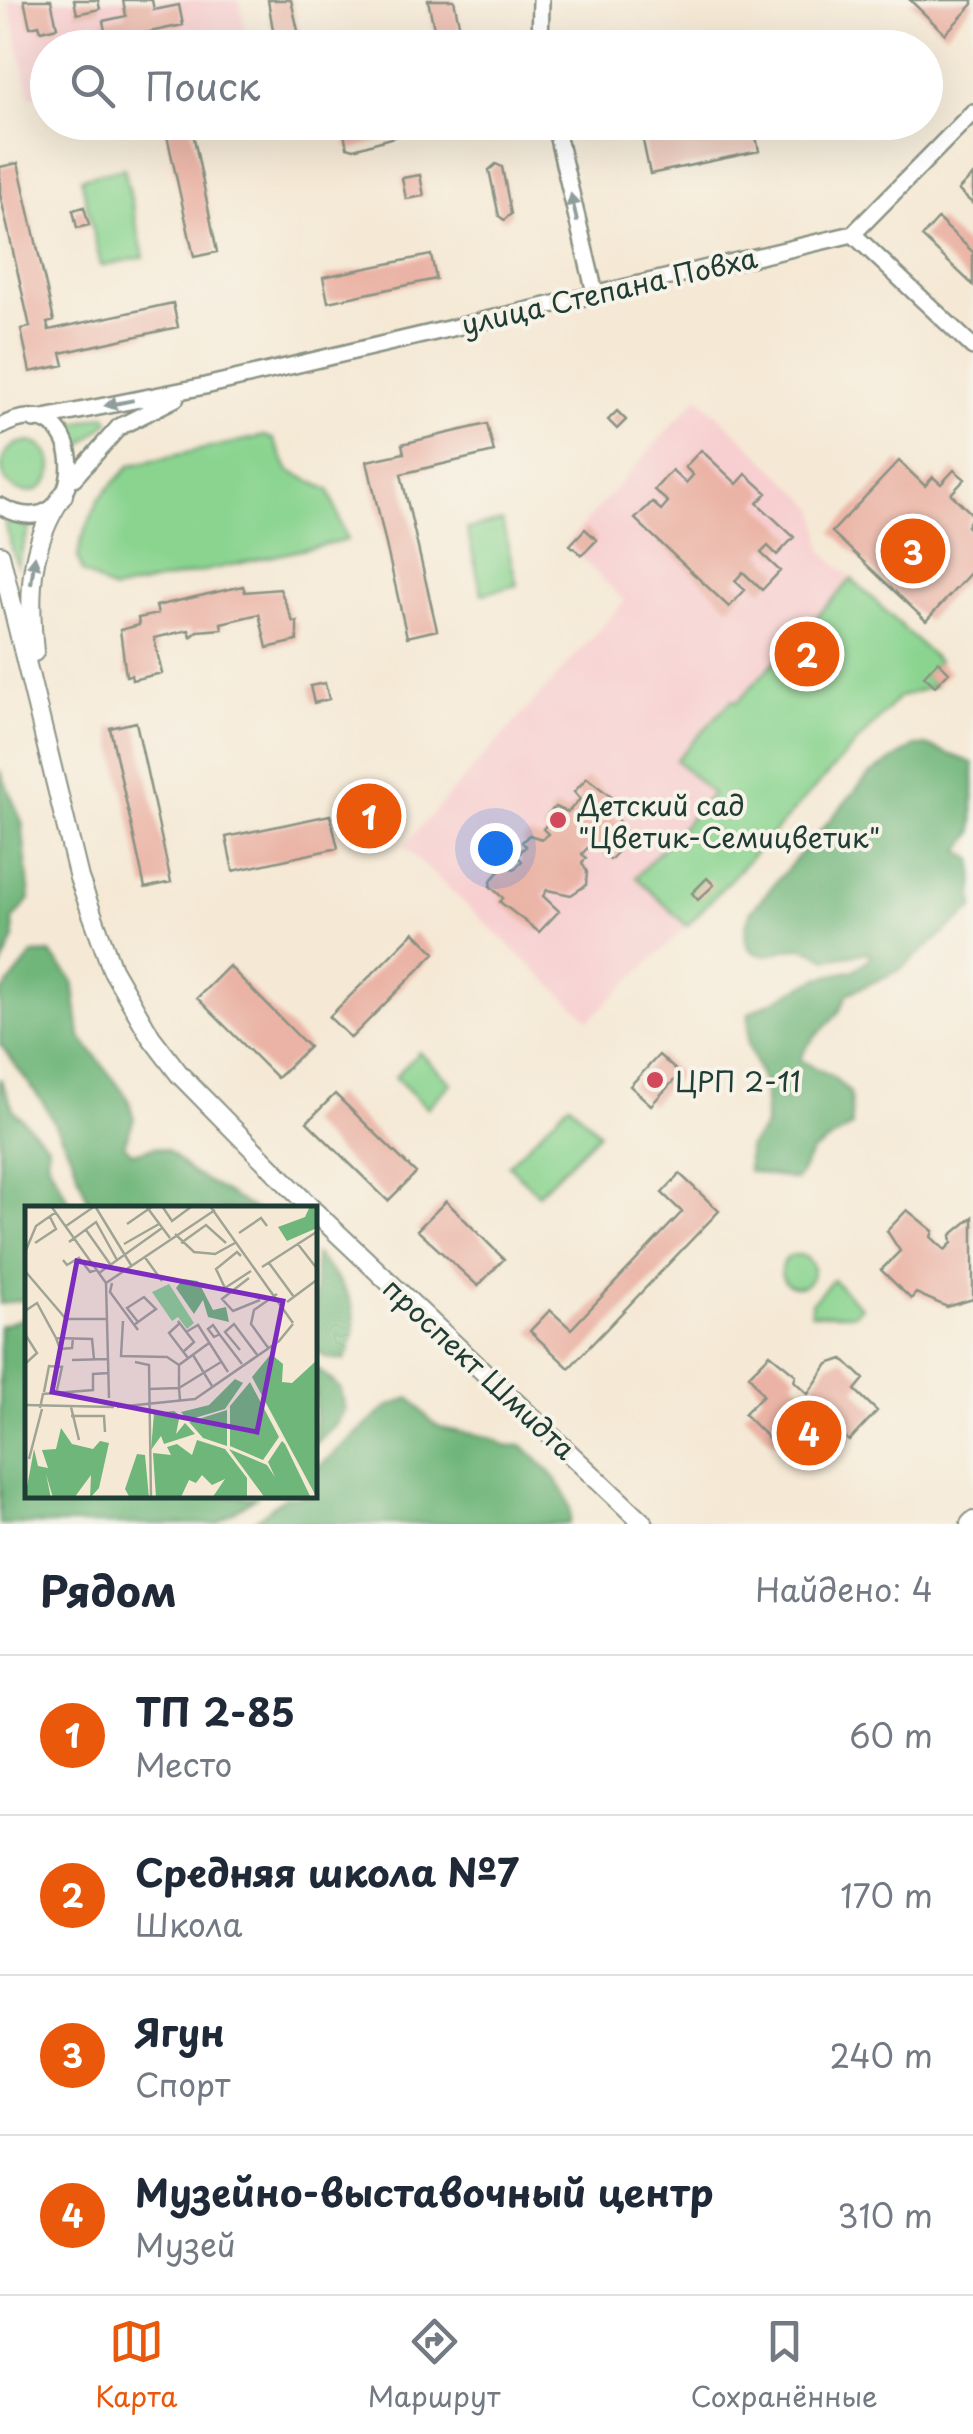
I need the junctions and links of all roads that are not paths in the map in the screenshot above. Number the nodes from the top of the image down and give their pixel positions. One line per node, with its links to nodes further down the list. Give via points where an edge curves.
1 (541, 0): 2 (street)
2 (540, 30)
3 (973, 112): 5 (street)
4 (558, 140): 6 (street, one-way to 4)
5 (853, 234): 6 (street, улица Степана Повха); 7 (street)
6 (595, 293): 8 (street, улица Степана Повха)
7 (973, 347)
8 (205, 386): 10 (street, улица Степана Повха, one-way to 10); 12 (street, улица Степана Повха, via 119,427)
9 (0, 413): 10 (street)
10 (31, 419): 11 (street, улица Степана Повха); 12 (street, via 57,430 68,446 73,468)
11 (0, 427)
12 (66, 490): 13 (street, via 50,507 32,513); 15 (main road, проспект Шмидта, one-way to 12, via 30,579 38,543)
13 (0, 506)
14 (0, 554): 15 (main road, проспект Шмидта)
15 (38, 702): 16 (main road, проспект Шмидта, via 88,910 130,1002 180,1075)
16 (309, 1206)
17 (318, 1215): 18 (main road, проспект Шмидта)
18 (644, 1524)

